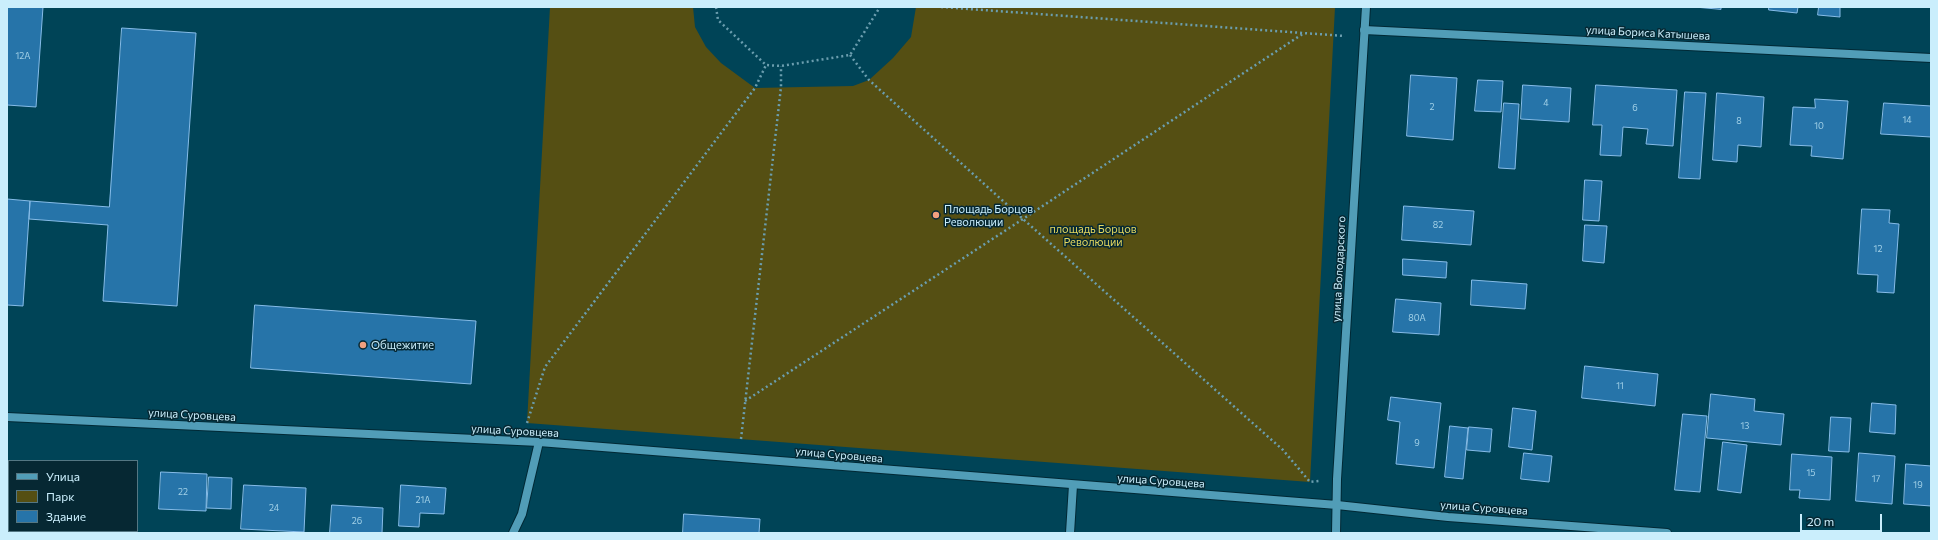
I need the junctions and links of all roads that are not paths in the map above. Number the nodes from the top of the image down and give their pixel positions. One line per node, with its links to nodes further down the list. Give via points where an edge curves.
1 (1366, 7): 2 (street, улица Володарского)
2 (1364, 34): 3 (street, улица Бориса Катышева); 7 (street, улица Володарского)
3 (1931, 58)
4 (7, 417): 5 (street, улица Суровцева)
5 (539, 442): 6 (street, улица Суровцева); 8 (street, via 522,514)
6 (1073, 485): 7 (street, улица Суровцева); 9 (street)
7 (1337, 505): 10 (street, улица Володарского); 11 (street, улица Суровцева, via 1448,517)
8 (512, 533)
9 (1070, 533)
10 (1336, 533)
11 (1667, 533)

